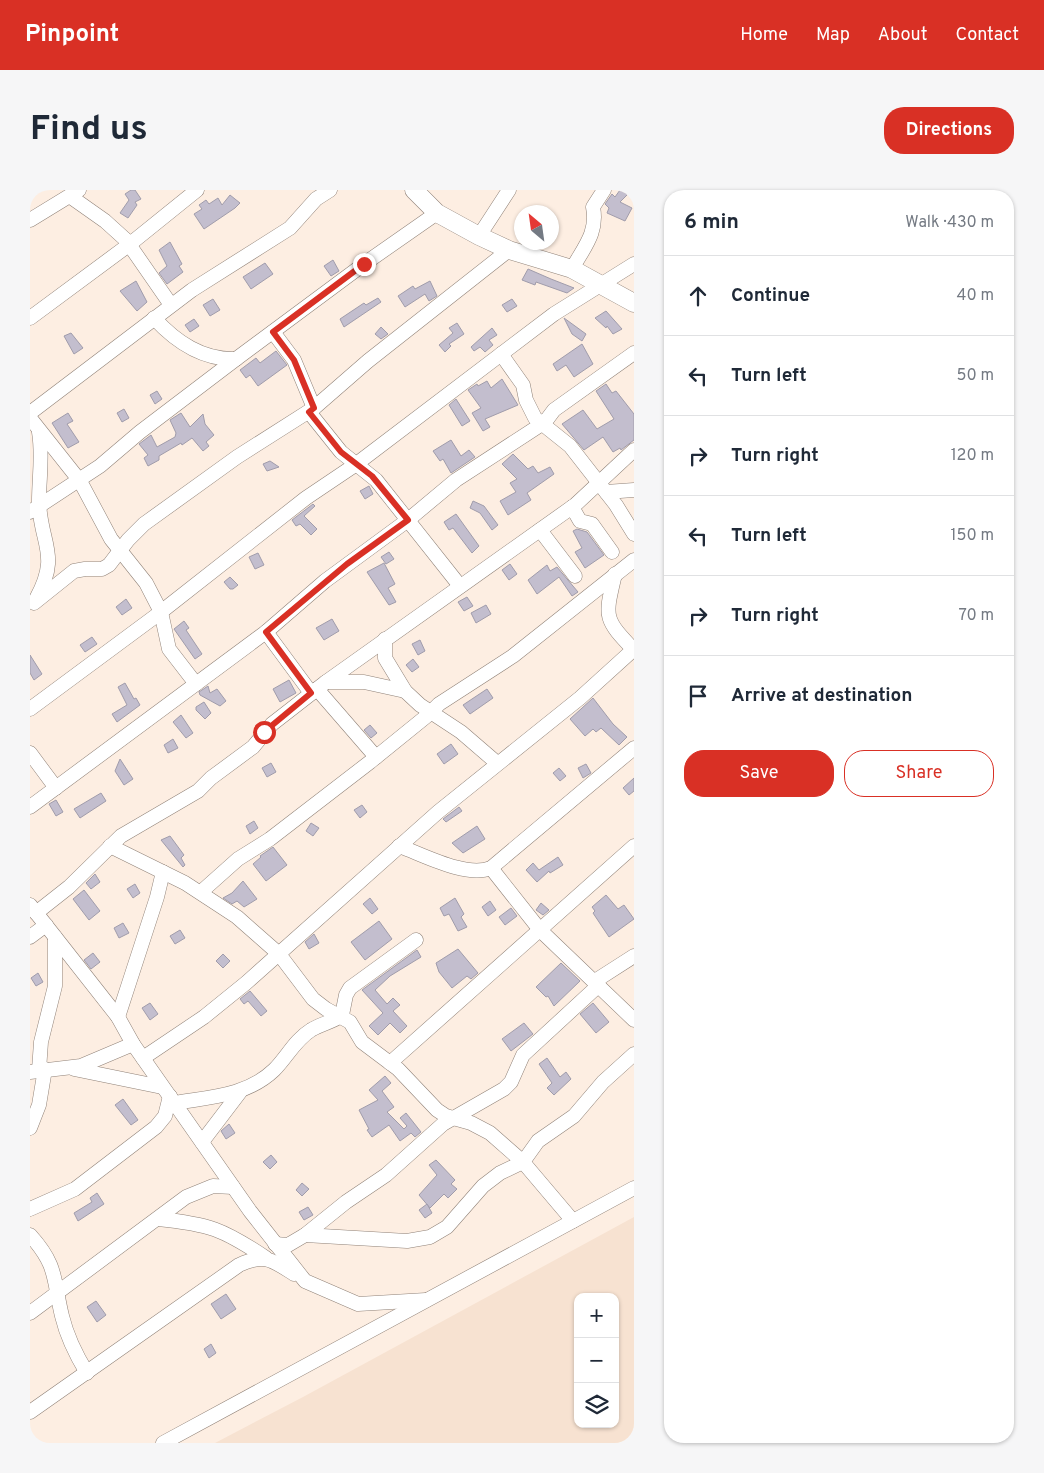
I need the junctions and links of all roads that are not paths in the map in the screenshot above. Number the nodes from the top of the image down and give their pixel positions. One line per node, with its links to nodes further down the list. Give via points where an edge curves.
1 (197, 190): 10 (street)
2 (330, 190): 16 (street, via 316,199 290,228)
3 (509, 190): 9 (street)
4 (604, 190): 13 (street, via 593,207 596,222 593,232)
5 (418, 191): 7 (main road)
6 (75, 193): 8 (street); 10 (street)
7 (437, 213): 9 (main road); 19 (street)
8 (30, 220)
9 (479, 236): 11 (main road)
10 (130, 244): 16 (street); 17 (street)
11 (509, 250): 13 (main road); 23 (street, via 368,361)
12 (634, 264): 14 (street)
13 (572, 269): 14 (main road)
14 (600, 285): 15 (main road); 21 (street, via 554,314)
15 (634, 303)
16 (171, 305): 18 (street)
17 (30, 318)
18 (154, 318): 22 (street, via 198,352 220,359); 24 (street)
19 (273, 332): 22 (street); 23 (street, via 294,360)
20 (634, 353): 25 (street, via 554,410)
21 (501, 354): 25 (street, via 523,385 528,407); 27 (street)
22 (236, 359): 28 (street)
23 (312, 410): 27 (street, via 341,452); 36 (street, via 236,457 144,524)
24 (32, 422): 28 (street); 32 (street, via 42,462)
25 (541, 424): 29 (street, via 570,446); 33 (street, via 456,480)
26 (634, 450): 29 (street)
27 (355, 465): 33 (street, via 376,480); 43 (street, via 306,498)
28 (80, 481): 32 (street); 36 (street)
29 (603, 487): 30 (street); 31 (street); 35 (street)
30 (634, 490)
31 (572, 508): 34 (street); 37 (street, via 580,521 592,524)
32 (35, 509): 42 (street, via 49,550 49,560)
33 (408, 520): 41 (street); 44 (street, via 340,569)
34 (540, 530): 40 (street); 41 (street)
35 (634, 534)
36 (120, 550): 42 (street, via 106,568 74,572); 43 (street, via 146,583)
37 (612, 552)
38 (634, 560): 39 (street)
39 (615, 574): 46 (street, via 607,615 613,627); 51 (street, via 530,642 439,704)
40 (575, 576)
41 (460, 586): 45 (street)
42 (32, 607)
43 (161, 612): 47 (street, via 170,649); 50 (street)
44 (266, 632): 47 (street); 48 (street)
45 (385, 639): 48 (street); 49 (street, via 385,658)
46 (634, 649): 55 (street, via 580,698)
47 (196, 684): 56 (street)
48 (318, 688): 49 (street, via 364,682); 54 (street); 58 (street, via 272,724 253,747 198,791)
49 (405, 691): 51 (street)
50 (30, 709)
51 (431, 713): 54 (street); 55 (street)
52 (634, 748): 61 (street)
53 (30, 753): 56 (street)
54 (376, 757): 63 (street, via 270,839 238,859)
55 (497, 763): 59 (street)
56 (56, 788): 57 (street)
57 (30, 807)
58 (110, 846): 62 (street); 64 (street, via 69,887)
59 (399, 846): 61 (street, via 466,871 479,872); 70 (street)
60 (634, 846): 66 (street)
61 (491, 868): 66 (street)
62 (163, 872): 63 (street); 73 (street)
63 (201, 892): 70 (street)
64 (33, 909): 65 (street)
65 (46, 925): 67 (street); 68 (street)
66 (540, 930): 72 (street); 79 (street)
67 (30, 937)
68 (55, 937): 73 (street); 81 (street, via 55,986 41,1042)
69 (416, 940): 74 (street, via 350,988)
70 (278, 954): 74 (street, via 314,999); 78 (street, via 225,1000)
71 (634, 956): 72 (street)
72 (597, 983): 75 (street); 84 (street, via 523,1056 508,1086)
73 (118, 1017): 76 (street)
74 (340, 1017): 79 (street, via 350,1022 369,1049); 82 (street, via 312,1030 296,1043 268,1076)
75 (634, 1020)
76 (133, 1044): 78 (street); 80 (street, via 93,1062)
77 (634, 1054): 87 (street, via 603,1082 574,1116 538,1141)
78 (143, 1058): 83 (street)
79 (390, 1063): 84 (street, via 437,1110)
80 (68, 1068): 81 (street); 83 (street)
81 (38, 1071): 85 (street, via 39,1106)
82 (240, 1092): 83 (street); 86 (street)
83 (169, 1095): 86 (street); 90 (street, via 165,1116 156,1127 75,1189)
84 (452, 1118): 87 (street, via 490,1133); 94 (street, via 386,1175)
85 (30, 1128)
86 (202, 1142): 88 (street)
87 (523, 1162): 92 (street); 94 (street, via 488,1182 447,1227 430,1237 407,1241)
88 (233, 1187): 91 (street, via 213,1186 194,1192); 95 (street)
89 (634, 1188): 92 (street)
90 (30, 1209)
91 (158, 1219): 96 (street, via 219,1229); 98 (street)
92 (573, 1221): 99 (street)
93 (30, 1235): 98 (street, via 52,1265)
94 (306, 1235): 95 (street, via 288,1245)
95 (275, 1244): 97 (street)
96 (266, 1258): 97 (street); 101 (street, via 254,1258 225,1274)
97 (305, 1281): 99 (street, via 358,1304)
98 (58, 1292): 100 (street); 101 (street, via 69,1340)
99 (426, 1300): 103 (street)
100 (30, 1313)
101 (87, 1373): 102 (street)
102 (30, 1412)
103 (163, 1443)

